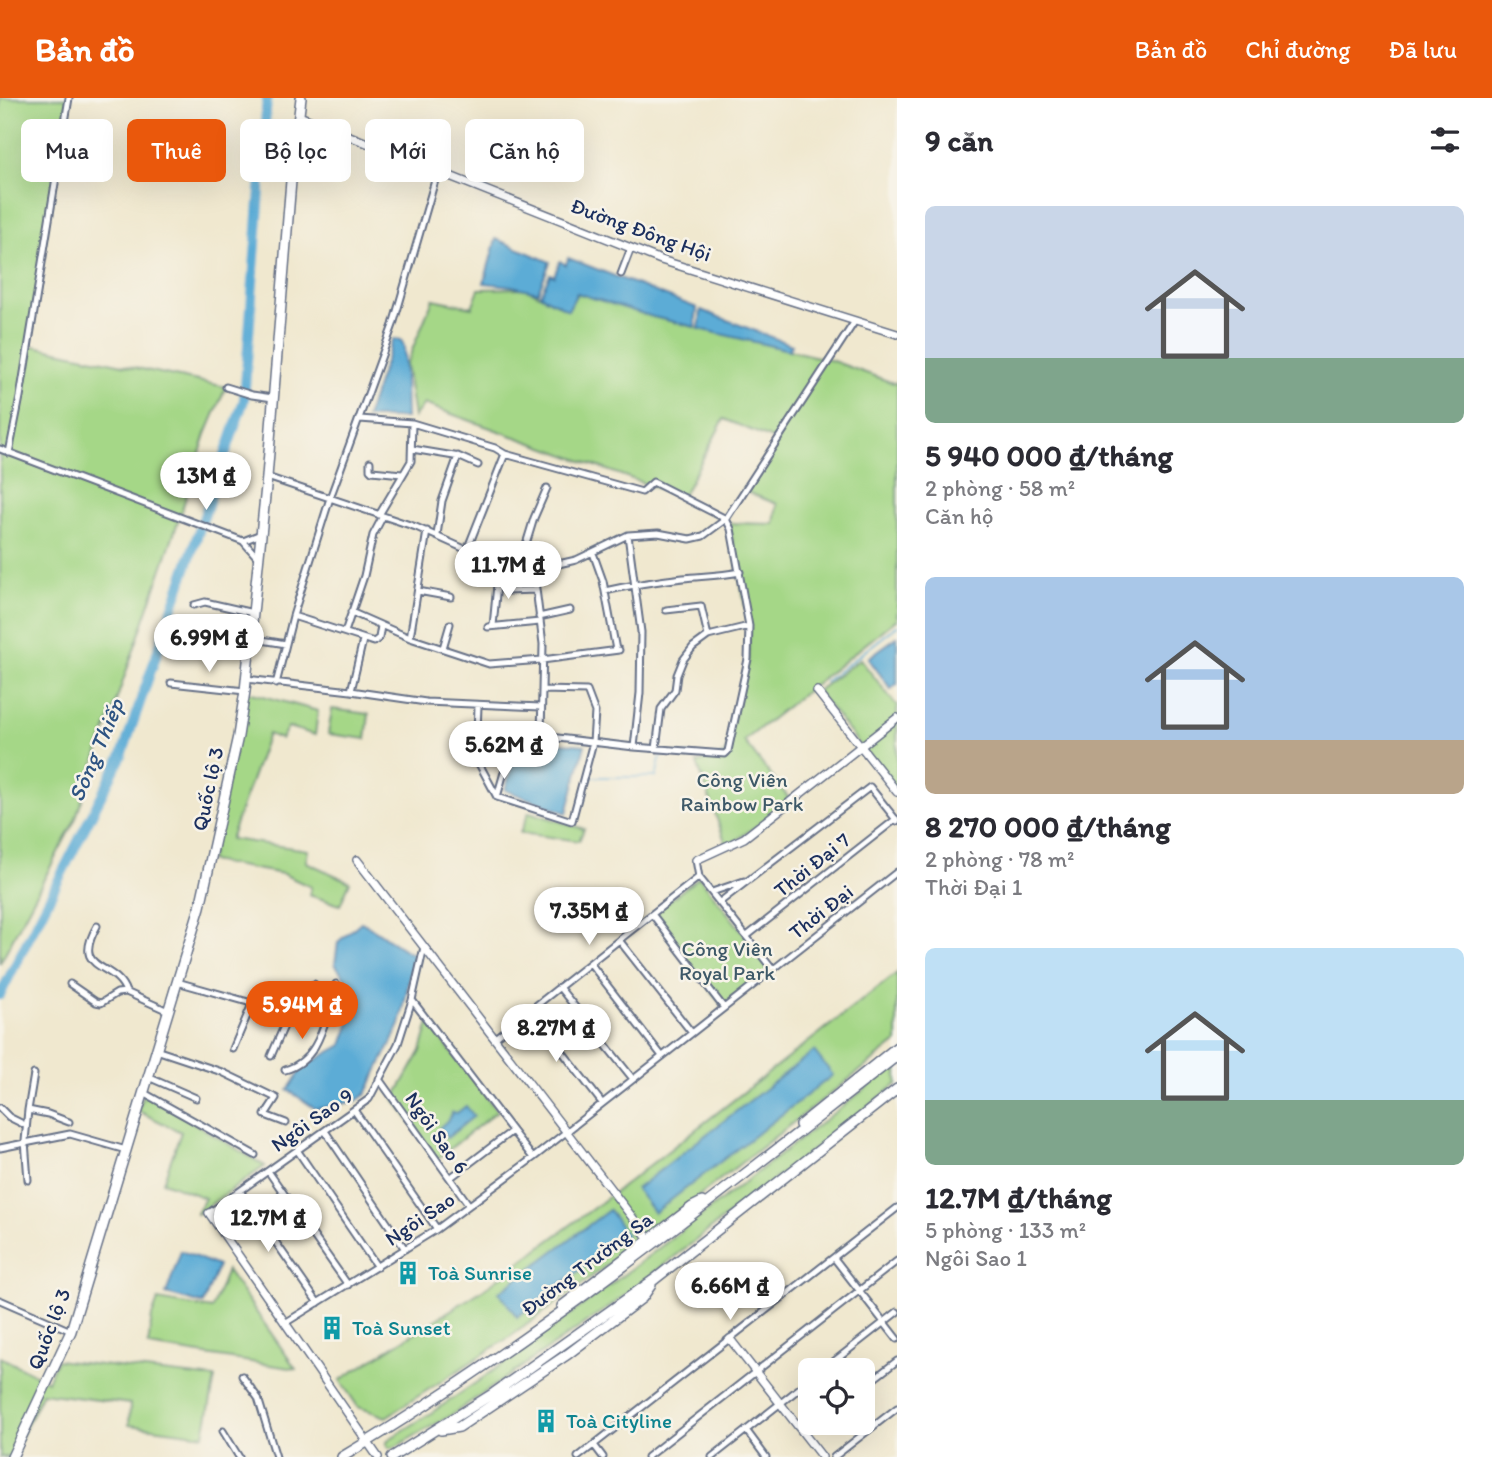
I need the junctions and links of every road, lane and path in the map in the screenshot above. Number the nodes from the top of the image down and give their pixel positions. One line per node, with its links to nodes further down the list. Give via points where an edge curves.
1 (69, 98): 17 (street)
2 (301, 98): 3 (highway, Quốc lộ 3)
3 (299, 116): 4 (street, Đường Đông Hội); 12 (highway, Quốc lộ 3)
4 (365, 142)
5 (451, 175): 7 (street, Đường Đông Hội)
6 (435, 182): 13 (street)
7 (631, 248): 8 (street); 9 (street, Đường Đông Hội)
8 (621, 274)
9 (855, 321): 10 (street, Đường Đông Hội); 27 (street)
10 (897, 334)
11 (228, 388): 12 (street)
12 (273, 398): 23 (highway, Quốc lộ 3)
13 (360, 419): 14 (street); 25 (street)
14 (412, 423): 16 (street); 18 (street)
15 (0, 449): 17 (street)
16 (412, 449): 19 (street); 22 (street, via 411,461)
17 (9, 453): 32 (street)
18 (505, 454): 27 (street, via 642,492 653,482); 33 (street)
19 (458, 456): 21 (street); 30 (street, via 442,501)
20 (370, 462): 22 (street, via 372,471)
21 (478, 465)
22 (402, 474): 26 (street)
23 (267, 477): 25 (street); 29 (highway, Quốc lộ 3)
24 (547, 488): 36 (street)
25 (330, 498): 26 (street); 51 (street)
26 (381, 516): 28 (street); 49 (street)
27 (726, 519): 31 (street, via 703,536 690,539 658,533); 38 (street)
28 (427, 531): 30 (street); 42 (street)
29 (261, 534): 32 (street); 35 (highway, Quốc lộ 3)
30 (437, 535): 33 (street)
31 (628, 535): 34 (street); 40 (street)
32 (243, 541): 35 (street)
33 (467, 550): 36 (street)
34 (593, 553): 37 (street, via 554,565); 44 (street)
35 (258, 558): 50 (highway, Quốc lộ 3)
36 (520, 564): 37 (street)
37 (533, 565): 41 (street)
38 (740, 572): 40 (street); 55 (street)
39 (498, 574): 52 (street, via 491,627)
40 (635, 584): 44 (street); 77 (street, via 641,664)
41 (535, 590): 43 (street); 52 (street)
42 (418, 591): 45 (street); 59 (street)
43 (507, 591)
44 (605, 591): 63 (street, via 618,650)
45 (451, 597)
46 (194, 605): 50 (street, via 205,602)
47 (570, 610): 52 (street)
48 (666, 610): 57 (street, via 701,606)
49 (351, 612): 54 (street); 56 (street)
50 (253, 613): 58 (highway, Quốc lộ 3)
51 (293, 616): 56 (street); 61 (street)
52 (540, 619): 63 (street)
53 (450, 624): 62 (street)
54 (382, 626): 59 (street); 60 (street, via 376,642)
55 (750, 626): 57 (street); 78 (street, via 748,660 728,751)
56 (345, 632): 60 (street)
57 (708, 636): 78 (street, via 683,660 675,690 661,709)
58 (250, 638): 61 (street); 64 (highway, Quốc lộ 3)
59 (410, 638): 62 (street)
60 (363, 640): 69 (street)
61 (286, 644): 66 (street)
62 (443, 649): 63 (street, via 489,664)
63 (542, 660): 67 (street)
64 (246, 679): 66 (street); 68 (highway, Quốc lộ 3)
65 (171, 683): 68 (street)
66 (276, 684): 69 (street)
67 (542, 690): 72 (street); 75 (street, via 587,691 595,712)
68 (245, 691): 96 (highway, Quốc lộ 3, via 200,907)
69 (351, 691): 71 (street)
70 (817, 691): 76 (street)
71 (478, 706): 72 (street); 80 (street, via 476,758)
72 (541, 707): 74 (street)
73 (897, 718): 76 (street)
74 (541, 736): 75 (street); 80 (street, via 514,737)
75 (593, 742): 77 (street); 80 (street, via 572,821)
76 (861, 746): 79 (street); 83 (street, via 744,838)
77 (634, 747): 78 (street)
78 (656, 749)
79 (897, 792)
80 (497, 797)
81 (897, 820): 86 (street, via 870,787); 91 (street, Thời Đại 7)
82 (357, 860): 93 (street)
83 (696, 860): 85 (street)
84 (897, 872): 95 (street, Thời Đại)
85 (699, 877): 87 (street); 89 (street)
86 (750, 879): 87 (street); 88 (street)
87 (712, 892): 88 (street)
88 (720, 902): 91 (street)
89 (652, 914): 92 (street); 106 (street)
90 (97, 926): 101 (street, via 89,941 90,956 120,980)
91 (747, 936): 95 (street)
92 (619, 940): 94 (street); 110 (street)
93 (424, 947): 102 (street, Ngôi Sao 9); 111 (street)
94 (590, 963): 100 (street); 116 (street)
95 (773, 970): 106 (street, Thời Đại)
96 (177, 982): 103 (street); 108 (highway, Quốc lộ 3)
97 (313, 984): 104 (street)
98 (337, 984): 105 (street)
99 (71, 985): 101 (street, via 101,1003)
100 (559, 987): 107 (street); 122 (street)
101 (126, 992): 108 (street)
102 (412, 1000): 121 (street, Ngôi Sao 9, via 398,1044); 135 (street)
103 (253, 1004): 109 (street); 114 (street)
104 (307, 1005): 105 (street); 109 (street)
105 (330, 1007): 118 (street, via 318,1043 297,1067)
106 (724, 1008): 110 (street, Thời Đại)
107 (530, 1010): 111 (street); 128 (street)
108 (168, 1011): 113 (highway, Quốc lộ 3)
109 (287, 1013): 115 (street)
110 (692, 1033): 116 (street, Thời Đại)
111 (495, 1038): 136 (street)
112 (897, 1047): 138 (highway, Đường Trường Sa, via 802,1122)
113 (156, 1049): 120 (highway, Quốc lộ 3); 133 (street, via 222,1072 276,1098 265,1115)
114 (233, 1049)
115 (271, 1056)
116 (662, 1056): 122 (street, Thời Đại)
117 (897, 1056): 138 (highway, Đường Trường Sa)
118 (285, 1070)
119 (34, 1074): 130 (street)
120 (148, 1077): 124 (highway, Quốc lộ 3); 125 (street)
121 (379, 1079): 131 (street, Ngôi Sao 9, via 369,1099); 146 (street, Ngôi Sao 6)
122 (633, 1079): 128 (street, Thời Đại)
123 (897, 1089): 127 (highway)
124 (144, 1093): 141 (highway, Quốc lộ 3); 143 (street)
125 (196, 1098)
126 (897, 1098): 127 (highway)
127 (885, 1099): 189 (highway, via 595,1323)
128 (602, 1103): 136 (street, Thời Đại)
129 (0, 1108): 134 (street)
130 (27, 1110): 132 (street); 134 (street)
131 (354, 1110): 137 (street, Ngôi Sao 9); 153 (street)
132 (69, 1122)
133 (286, 1123)
134 (25, 1125): 139 (street)
135 (512, 1130): 144 (street); 146 (street)
136 (566, 1130): 144 (street, Ngôi Sao); 154 (street)
137 (325, 1131): 142 (street, Ngôi Sao 9); 155 (street)
138 (790, 1139): 149 (highway, Đường Trường Sa)
139 (24, 1141): 140 (street); 141 (street, via 70,1134); 147 (street)
140 (0, 1148)
141 (126, 1150): 166 (highway, Quốc lộ 3)
142 (297, 1150): 145 (street, Ngôi Sao 9); 158 (street)
143 (255, 1155)
144 (533, 1157): 150 (street, Ngôi Sao)
145 (268, 1171): 148 (street, Ngôi Sao 9); 159 (street)
146 (450, 1178): 150 (street, Ngôi Sao 6)
147 (28, 1180)
148 (240, 1191): 152 (street, Ngôi Sao 9); 162 (street)
149 (713, 1198): 154 (highway, Đường Trường Sa, via 692,1207); 177 (highway, Đường Trường Sa, via 585,1297)
150 (469, 1205): 153 (street, Ngôi Sao)
151 (897, 1208): 156 (street)
152 (209, 1213): 165 (street)
153 (437, 1229): 155 (street, Ngôi Sao)
154 (649, 1239): 177 (highway, Đường Trường Sa, via 555,1311 427,1398)
155 (405, 1249): 158 (street, Ngôi Sao)
156 (834, 1258): 160 (street); 167 (street)
157 (897, 1261): 160 (street)
158 (377, 1267): 159 (street, Ngôi Sao)
159 (348, 1285): 162 (street, Ngôi Sao)
160 (860, 1291): 164 (street); 171 (street)
161 (0, 1300): 166 (street)
162 (318, 1303): 165 (street, Ngôi Sao)
163 (897, 1312): 164 (street)
164 (884, 1322): 168 (street); 169 (street)
165 (285, 1323): 182 (street)
166 (71, 1331): 184 (highway, Quốc lộ 3)
167 (730, 1339): 171 (street); 183 (street)
168 (897, 1339)
169 (838, 1358)
170 (897, 1361): 173 (street)
171 (756, 1372): 175 (street); 192 (street)
172 (242, 1376): 186 (street, via 258,1398)
173 (875, 1378)
174 (798, 1390): 175 (street)
175 (780, 1404): 178 (street); 179 (street)
176 (897, 1408): 196 (street)
177 (416, 1411): 182 (highway, Đường Trường Sa)
178 (798, 1427)
179 (746, 1430): 193 (street); 194 (street)
180 (223, 1431): 185 (street)
181 (805, 1435): 195 (street)
182 (367, 1442): 187 (highway, Đường Trường Sa); 188 (street)
183 (594, 1445): 190 (street); 191 (street)
184 (12, 1457)
185 (239, 1457)
186 (276, 1457)
187 (342, 1457)
188 (378, 1457)
189 (392, 1457)
190 (578, 1457)
191 (603, 1457)
192 (647, 1457)
193 (712, 1457)
194 (766, 1457)
195 (822, 1457)
196 (834, 1457)

